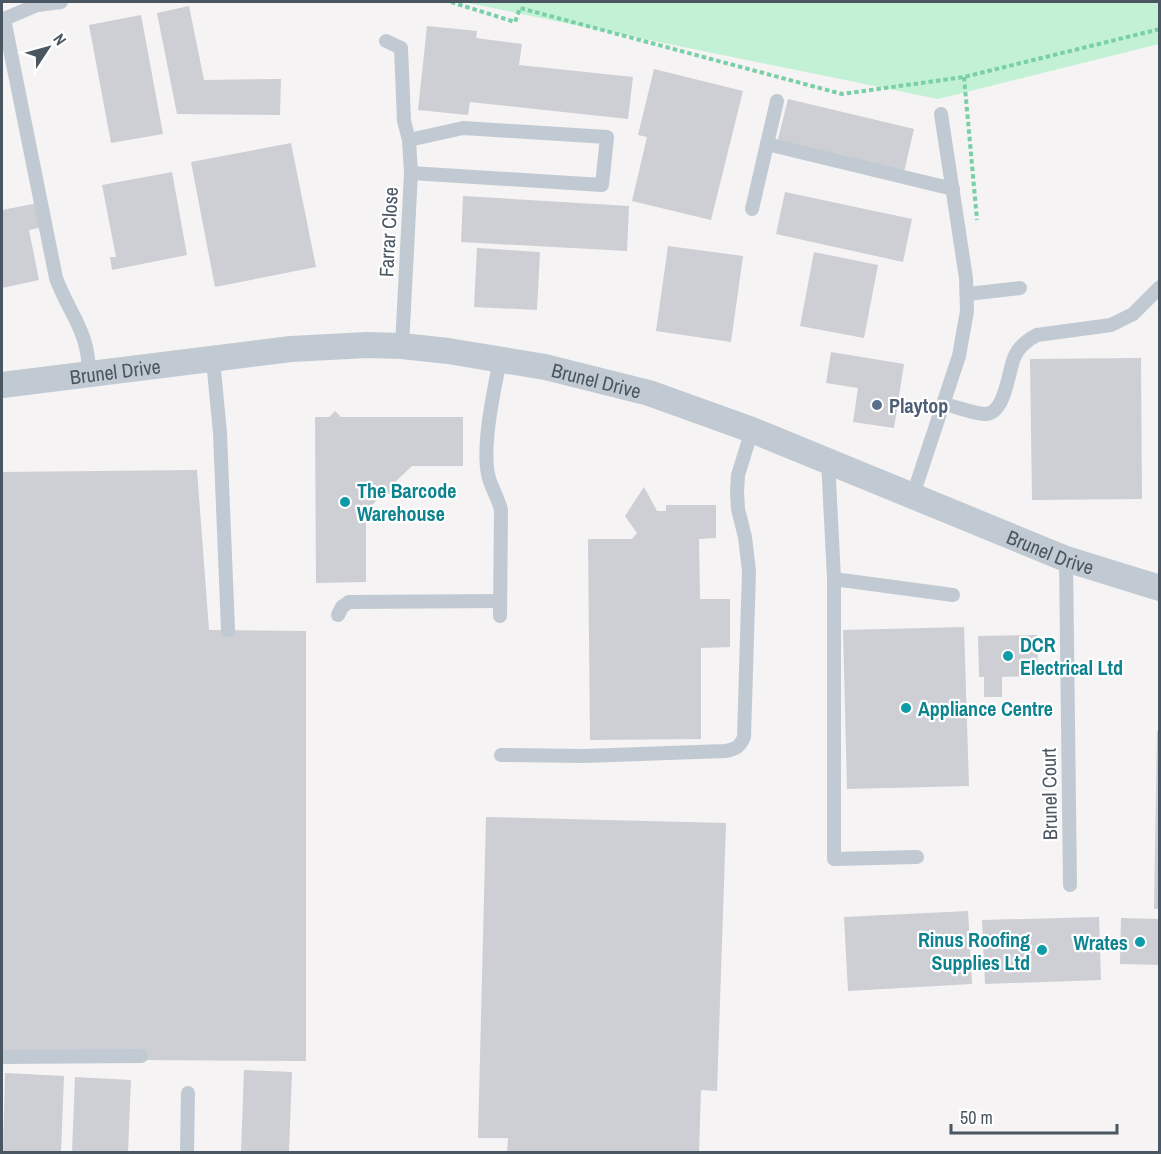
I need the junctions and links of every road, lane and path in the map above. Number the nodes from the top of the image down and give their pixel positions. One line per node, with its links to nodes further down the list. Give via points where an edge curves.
1 (61, 2): 20 (lane, via 37,5 4,20 56,278 83,333)
2 (451, 2): 5 (path, via 515,22 520,8 842,94)
3 (1160, 29): 5 (path)
4 (386, 40): 8 (lane, Farrar Close, via 401,48 404,122)
5 (964, 77): 13 (path, via 978,224)
6 (777, 101): 9 (lane)
7 (941, 114): 11 (lane)
8 (409, 140): 10 (lane, Farrar Close); 10 (lane, via 463,128 607,137 602,185)
9 (768, 144): 11 (lane); 12 (lane)
10 (411, 173): 17 (lane, Farrar Close)
11 (953, 189): 13 (lane)
12 (752, 209)
13 (960, 232): 16 (lane)
14 (1160, 287): 22 (lane, via 1133,314 1111,325 1030,339 1014,358 1000,404 993,412 986,414)
15 (1020, 288): 16 (lane)
16 (968, 294): 22 (lane, via 961,347)
17 (402, 346): 18 (street, Brunel Drive, via 291,349); 19 (street, Brunel Drive)
18 (213, 360): 20 (street, Brunel Drive); 33 (lane)
19 (500, 360): 23 (street, Brunel Drive, via 649,393); 30 (lane, via 487,463 501,510)
20 (89, 375): 21 (street, Brunel Drive)
21 (2, 385)
22 (944, 404): 25 (lane)
23 (752, 430): 24 (street, Brunel Drive); 34 (lane, via 738,475 737,492 749,571 741,745 725,751)
24 (828, 460): 25 (street, Brunel Drive); 27 (lane)
25 (913, 495): 26 (street, Brunel Drive)
26 (1066, 559): 28 (street, Brunel Drive); 36 (lane, Brunel Court)
27 (834, 579): 29 (lane); 35 (lane, via 834,860)
28 (1160, 588)
29 (953, 595)
30 (500, 601): 31 (lane, via 349,602); 32 (lane)
31 (338, 615)
32 (500, 616)
33 (228, 630)
34 (501, 755)
35 (917, 857)
36 (1070, 885)
37 (141, 1056): 38 (lane)
38 (2, 1057)
39 (188, 1093): 40 (lane)
40 (187, 1152)

